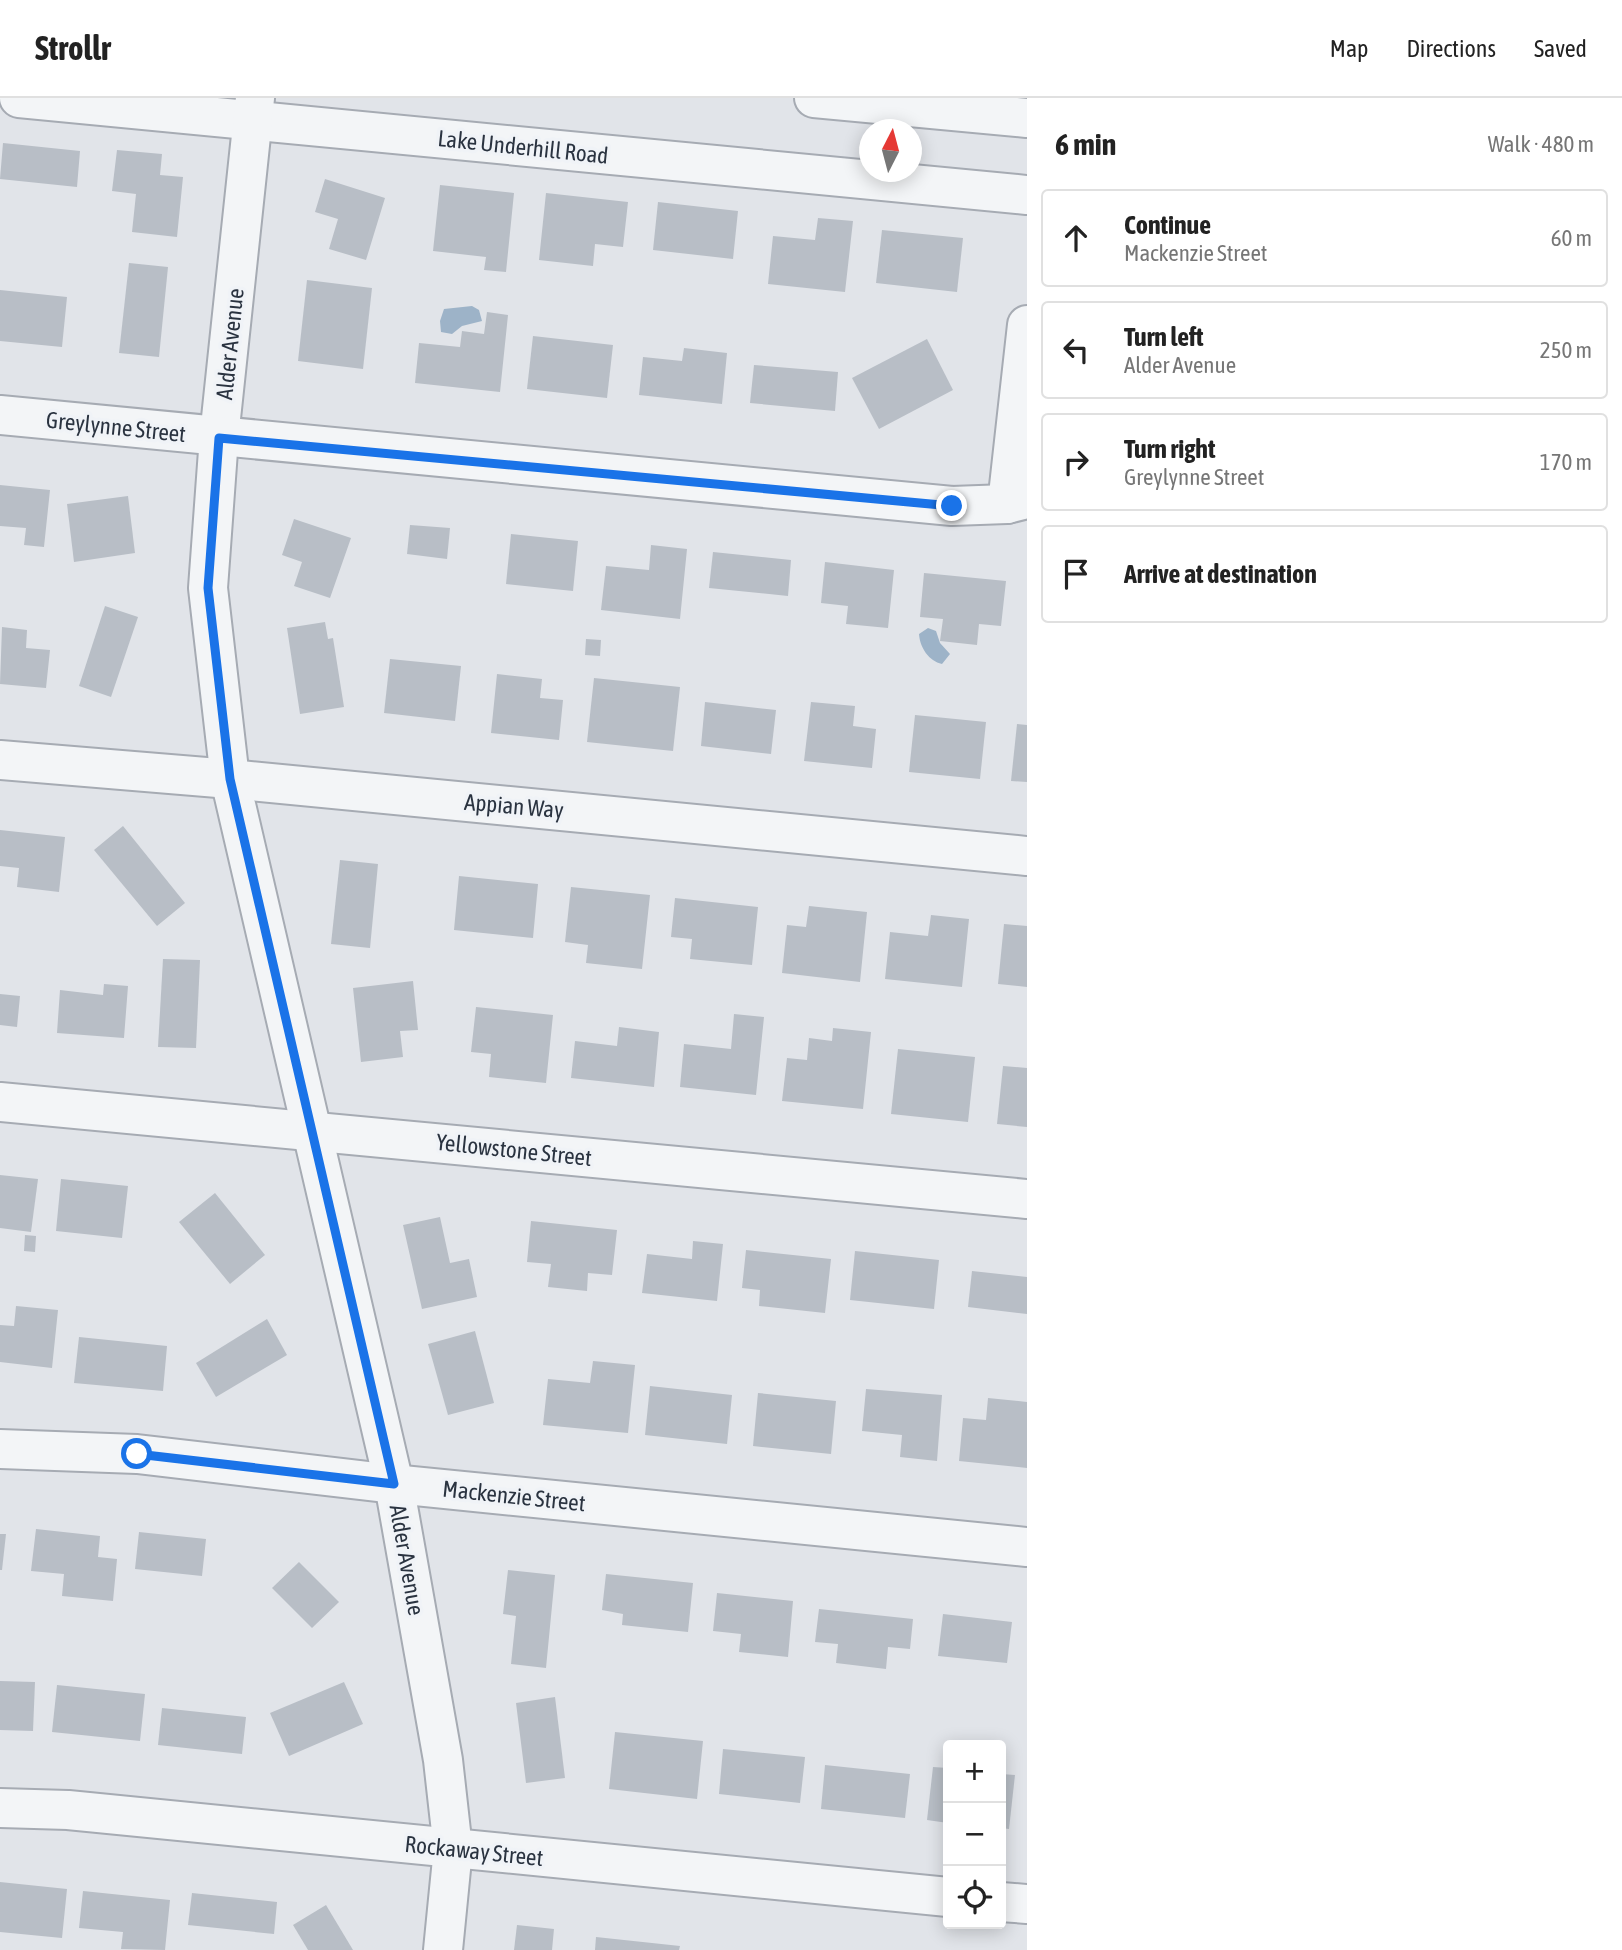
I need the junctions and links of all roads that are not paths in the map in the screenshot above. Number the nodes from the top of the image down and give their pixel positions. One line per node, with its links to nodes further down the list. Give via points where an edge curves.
1 (19, 98): 3 (street, Lake Underhill Road)
2 (814, 98): 4 (street)
3 (254, 109): 5 (street, Lake Underhill Road); 8 (street, Alder Avenue)
4 (1027, 118)
5 (1027, 195)
6 (1027, 325): 9 (street)
7 (0, 415): 8 (street, Greylynne Street)
8 (219, 438): 9 (street, Greylynne Street, via 952,506); 11 (street, Alder Avenue, via 208,588)
9 (1017, 502)
10 (0, 760): 11 (street, Appian Way)
11 (230, 779): 12 (street, Appian Way); 14 (street, Alder Avenue)
12 (1027, 856)
13 (0, 1102): 14 (street, Yellowstone Street)
14 (311, 1130): 15 (street, Yellowstone Street); 17 (street, Alder Avenue)
15 (1027, 1199)
16 (0, 1449): 17 (street, Mackenzie Street, via 137,1454)
17 (394, 1484): 18 (street, Mackenzie Street); 20 (street, Alder Avenue, via 443,1760)
18 (1027, 1546)
19 (0, 1808): 20 (street, Rockaway Street, via 68,1810)
20 (453, 1849): 21 (street, Rockaway Street); 24 (street, Alder Avenue)
21 (943, 1897)
22 (1006, 1902): 23 (street)
23 (1027, 1904)
24 (443, 1950)

